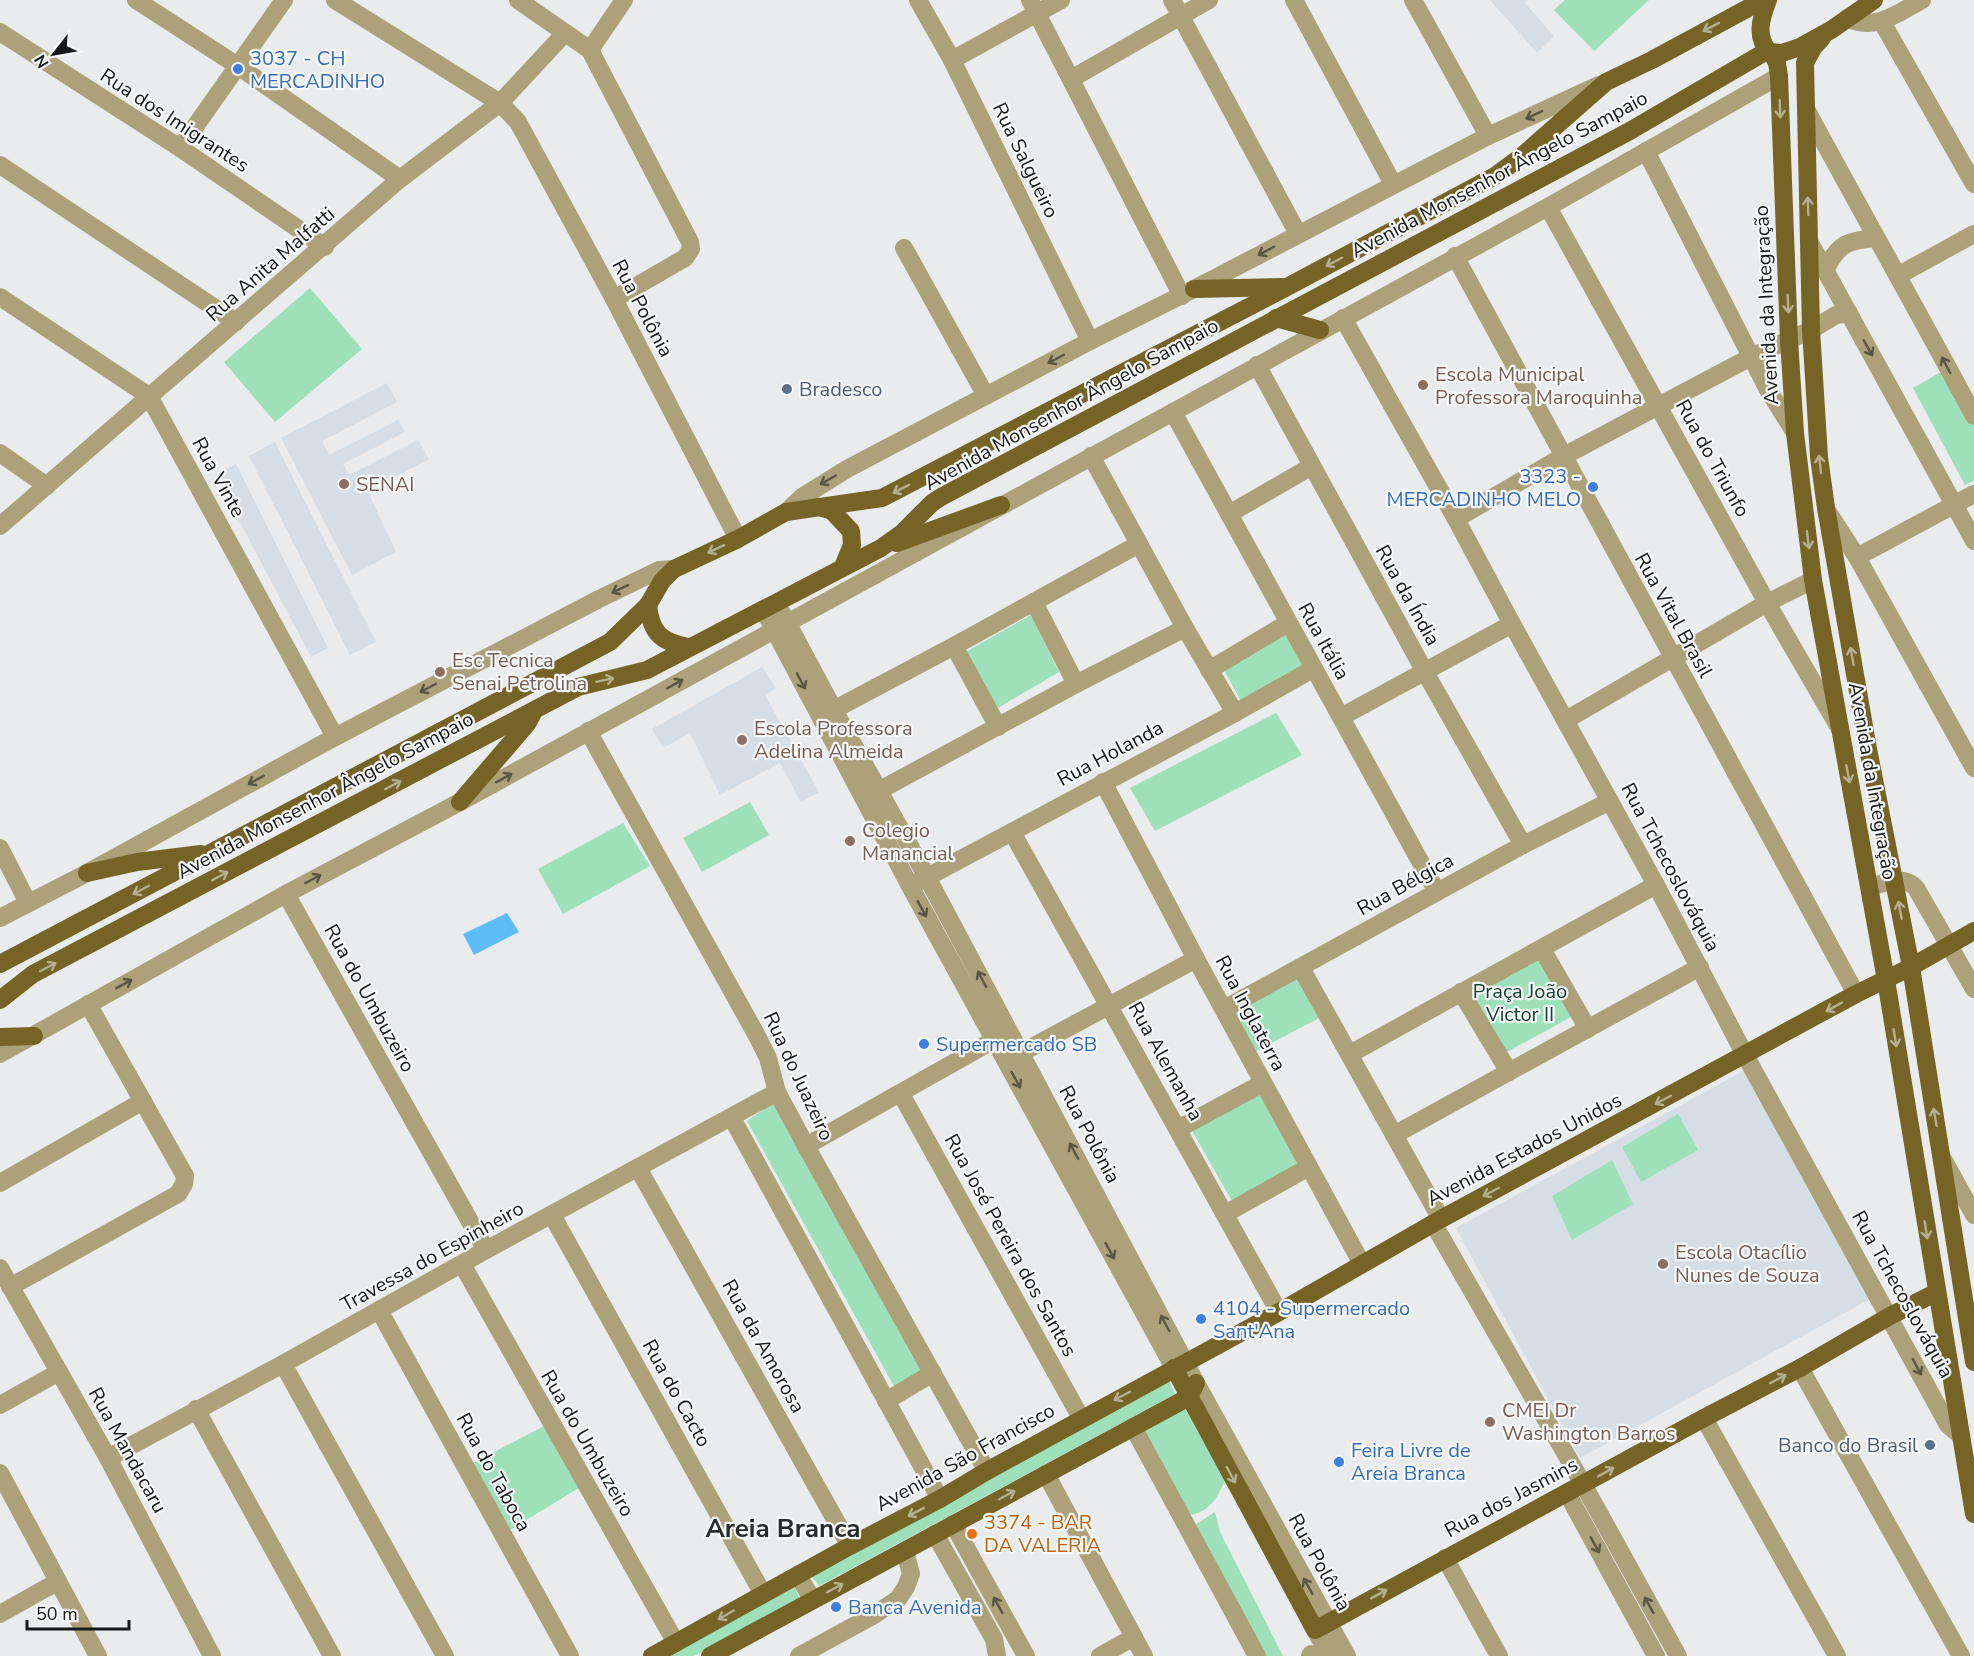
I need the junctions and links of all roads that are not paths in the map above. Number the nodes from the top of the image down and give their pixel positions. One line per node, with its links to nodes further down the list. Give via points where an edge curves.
1 (136, 0): 27 (street)
2 (284, 0): 27 (street)
3 (335, 0): 31 (street, Rua Polônia)
4 (518, 0): 23 (street)
5 (624, 0): 24 (street)
6 (918, 0): 26 (street, Rua Salgueiro)
7 (1061, 0): 17 (street)
8 (1172, 0): 18 (street)
9 (1209, 0): 18 (street)
10 (1294, 0): 38 (street)
11 (1413, 0): 33 (street)
12 (1763, 0): 30 (main road, Avenida Monsenhor Ângelo Sampaio, one-way to 30)
13 (1768, 0): 25 (main road, Avenida da Integração, via 1760,30)
14 (1857, 0): 19 (main road)
15 (1874, 0): 19 (main road, Avenida Monsenhor Ângelo Sampaio)
16 (1922, 0): 20 (street)
17 (1034, 7): 26 (street); 29 (street)
18 (1181, 17): 29 (street); 41 (street)
19 (1847, 18): 20 (street, via 1864,24); 21 (main road, Avenida Monsenhor Ângelo Sampaio)
20 (1882, 22): 39 (street)
21 (1831, 30): 25 (main road, Avenida Monsenhor Ângelo Sampaio, via 1793,50); 32 (main road, Avenida da Integração, via 1806,63)
22 (0, 32): 34 (street, Rua dos Imigrantes)
23 (565, 33): 24 (street); 31 (street, Rua Anita Malfatti)
24 (591, 50): 53 (street, via 691,249 686,258)
25 (1770, 52): 28 (main road, Avenida da Integração); 55 (main road, Avenida Monsenhor Ângelo Sampaio)
26 (952, 60): 61 (street, Rua Salgueiro)
27 (238, 66): 34 (street); 37 (street)
28 (1779, 76): 35 (street); 60 (main road, Avenida da Integração, one-way to 60)
29 (1071, 79): 51 (street)
30 (1606, 82): 33 (street, Avenida Monsenhor Ângelo Sampaio, one-way to 33); 50 (main road, Avenida Monsenhor Ângelo Sampaio, one-way to 50, via 1495,176)
31 (500, 103): 37 (street, Rua Anita Malfatti); 53 (street, Rua Polônia, via 531,144)
32 (1806, 109): 43 (street); 44 (main road, Avenida da Integração, one-way to 32)
33 (1488, 136): 38 (street, Avenida Monsenhor Ângelo Sampaio)
34 (180, 148): 45 (street, Rua dos Imigrantes)
35 (1647, 151): 40 (street); 62 (street)
36 (0, 165): 57 (street)
37 (400, 179): 45 (street, Rua Anita Malfatti)
38 (1394, 184): 41 (street, Avenida Monsenhor Ângelo Sampaio)
39 (1974, 184)
40 (1548, 207): 47 (street); 66 (street, Rua do Triunfo)
41 (1298, 234): 51 (street, Avenida Monsenhor Ângelo Sampaio, one-way to 51)
42 (1974, 234): 49 (street)
43 (1876, 238): 48 (street, via 1843,246 1833,254); 49 (street)
44 (1809, 241): 48 (street); 59 (main road, Avenida da Integração)
45 (325, 246): 57 (street, Rua Anita Malfatti)
46 (904, 248): 65 (street)
47 (1455, 256): 56 (street); 72 (street, Rua Vital Brasil)
48 (1826, 269): 54 (street)
49 (1899, 275): 68 (street, one-way to 49)
50 (1287, 287): 51 (main road); 78 (main road, Avenida Monsenhor Ângelo Sampaio, one-way to 78, via 882,498)
51 (1188, 292): 61 (street, Avenida Monsenhor Ângelo Sampaio)
52 (0, 297): 64 (street, Rua Vinte)
53 (614, 299): 84 (street, Rua Polônia)
54 (1849, 313): 59 (street); 77 (street, one-way to 77)
55 (1276, 318): 58 (main road); 87 (main road, Avenida Monsenhor Ângelo Sampaio, via 932,502)
56 (1342, 318): 58 (street); 82 (street, Rua Tchecoslováquia)
57 (236, 322): 64 (street, Rua Anita Malfatti)
58 (1320, 330): 63 (street)
59 (1811, 330): 60 (street); 79 (main road, Avenida da Integração, one-way to 59)
60 (1789, 340): 62 (street); 69 (main road, Avenida da Integração)
61 (1090, 341): 65 (street, Avenida Monsenhor Ângelo Sampaio, one-way to 65)
62 (1751, 357): 66 (street); 69 (street)
63 (1257, 365): 67 (street); 73 (street, Rua da Índia)
64 (149, 396): 74 (street, Rua Anita Malfatti); 115 (street, Rua Vinte)
65 (986, 396): 80 (street, Avenida Monsenhor Ângelo Sampaio, one-way to 80, via 821,484)
66 (1658, 406): 72 (street); 93 (street, Rua do Triunfo)
67 (1173, 412): 71 (street); 81 (street, Rua Itália)
68 (1974, 416)
69 (1795, 433): 91 (main road, Avenida da Integração, one-way to 91)
70 (0, 453): 74 (street)
71 (1091, 456): 76 (street); 86 (street)
72 (1562, 457): 82 (street); 102 (street, Rua Vital Brasil)
73 (1312, 466): 81 (street); 105 (street, Rua da Índia)
74 (46, 486): 83 (street, Rua Anita Malfatti)
75 (1974, 494): 77 (street)
76 (1001, 505): 87 (main road); 98 (street)
77 (1954, 505): 85 (street); 88 (street)
78 (819, 507): 80 (main road, Avenida Monsenhor Ângelo Sampaio); 89 (main road, via 832,512 851,531 852,545)
79 (1826, 508): 88 (street); 127 (main road, Avenida da Integração, one-way to 79)
80 (786, 512): 84 (main road, Avenida Monsenhor Ângelo Sampaio)
81 (1229, 514): 96 (street, Rua Itália)
82 (1456, 519): 97 (street, Rua Tchecoslováquia)
83 (0, 526)
84 (738, 539): 90 (main road, Avenida Monsenhor Ângelo Sampaio, one-way to 90)
85 (1974, 541)
86 (1139, 544): 92 (street); 99 (street)
87 (881, 548): 89 (main road, Avenida Monsenhor Ângelo Sampaio)
88 (1857, 558): 116 (street)
89 (843, 567): 95 (main road, Avenida Monsenhor Ângelo Sampaio)
90 (674, 569): 94 (main road, Avenida Monsenhor Ângelo Sampaio); 115 (street, Avenida Monsenhor Ângelo Sampaio, one-way to 115, via 659,570 599,598)
91 (1813, 580): 93 (street); 113 (main road, Avenida da Integração)
92 (1034, 602): 100 (street); 106 (street)
93 (1767, 603): 102 (street); 113 (street, Rua do Triunfo)
94 (648, 604): 101 (main road, via 657,633 667,641); 124 (main road, Avenida Monsenhor Ângelo Sampaio, via 610,642)
95 (769, 605): 98 (street, Rua Polônia); 101 (main road, Avenida Monsenhor Ângelo Sampaio)
96 (1288, 623): 103 (street, Rua Itália); 104 (street)
97 (1512, 624): 105 (street); 111 (street, Rua Tchecoslováquia)
98 (780, 626): 108 (street, Rua Polônia); 114 (street, one-way to 98)
99 (1185, 628): 104 (street); 106 (street)
100 (954, 646): 108 (street); 112 (street)
101 (688, 647): 107 (main road, Avenida Monsenhor Ângelo Sampaio, one-way to 101, via 589,684 648,670)
102 (1672, 658): 111 (street); 146 (street, Rua Vital Brasil)
103 (1313, 669): 109 (street, Rua Holanda); 110 (street, Rua Itália)
104 (1209, 670): 109 (street)
105 (1425, 672): 110 (street); 122 (street, Rua da Índia)
106 (1076, 684): 112 (street)
107 (536, 710): 120 (main road); 147 (main road, Avenida Monsenhor Ângelo Sampaio, one-way to 107, via 33,974)
108 (827, 713): 118 (street, Rua Polônia)
109 (1235, 713): 117 (street, Rua Holanda)
110 (1341, 717): 131 (street, Rua Itália)
111 (1566, 720): 119 (street, Rua Tchecoslováquia)
112 (998, 727): 118 (street)
113 (1840, 730): 130 (main road, Avenida da Integração, one-way to 130)
114 (588, 731): 120 (street, one-way to 114); 162 (street, Rua do Juazeiro, via 757,1036)
115 (335, 737): 125 (street, Avenida Monsenhor Ângelo Sampaio, one-way to 125)
116 (1974, 768)
117 (1103, 782): 121 (street, Rua Holanda); 138 (street, Rua Inglaterra)
118 (871, 795): 126 (street, Rua Polônia); 129 (street, Rua Polônia)
119 (1610, 801): 122 (street, Rua Bélgica); 128 (street, Rua Tchecoslováquia)
120 (460, 802): 132 (street, one-way to 120)
121 (1012, 832): 126 (street, Rua Holanda); 149 (street, Rua Alemanha)
122 (1523, 845): 131 (street, Rua Bélgica)
123 (0, 848): 133 (street)
124 (212, 853): 125 (main road, via 136,862); 139 (main road, Avenida Monsenhor Ângelo Sampaio, one-way to 139)
125 (87, 873): 133 (street, Avenida Monsenhor Ângelo Sampaio)
126 (927, 877): 129 (street, Rua Holanda); 155 (street, Rua Polônia, one-way to 126)
127 (1895, 881): 130 (street); 136 (street, via 1908,880 1913,885); 141 (main road, Avenida da Integração, one-way to 127)
128 (1656, 885): 137 (street); 140 (street, Rua Tchecoslováquia)
129 (910, 886): 154 (street, Rua Polônia, one-way to 154)
130 (1870, 887): 143 (main road, Avenida da Integração)
131 (1437, 892): 142 (street, Rua Bélgica)
132 (286, 894): 148 (street, one-way to 132); 178 (street, Rua do Umbuzeiro)
133 (28, 903): 134 (street, Avenida Monsenhor Ângelo Sampaio)
134 (0, 918)
135 (1974, 931): 136 (main road, Avenida Estados Unidos)
136 (1950, 945): 141 (main road, Avenida Estados Unidos); 144 (street)
137 (1542, 949): 145 (street); 151 (street)
138 (1196, 959): 149 (street); 150 (street, Rua Inglaterra)
139 (0, 964)
140 (1700, 967): 151 (street); 158 (street, Rua Tchecoslováquia)
141 (1911, 967): 143 (main road, Avenida Estados Unidos); 161 (main road, Avenida da Integração)
142 (1301, 968): 150 (street, Rua Bélgica); 157 (street)
143 (1886, 980): 146 (main road, Avenida Estados Unidos); 163 (main road, Avenida da Integração, one-way to 163)
144 (1974, 989)
145 (1461, 992): 157 (street); 159 (street)
146 (1856, 994): 158 (main road, Avenida Estados Unidos, one-way to 158)
147 (0, 1000)
148 (88, 1004): 152 (street); 165 (street)
149 (1110, 1006): 155 (street); 167 (street, Rua Alemanha)
150 (1224, 1009): 160 (street, Rua Inglaterra)
151 (1588, 1029): 159 (street)
152 (34, 1036): 153 (main road); 156 (street)
153 (0, 1037)
154 (994, 1040): 164 (street); 189 (street, Rua Polônia, one-way to 189)
155 (1021, 1053): 189 (street, Rua Polônia, one-way to 155)
156 (0, 1054)
157 (1350, 1054): 168 (street)
158 (1745, 1055): 177 (main road, Avenida Estados Unidos, one-way to 177); 186 (street, Rua Tchecoslováquia)
159 (1509, 1072): 168 (street)
160 (1263, 1083): 167 (street); 171 (street, Rua Inglaterra)
161 (1930, 1089): 163 (main road); 170 (main road, Avenida da Integração, one-way to 161)
162 (777, 1092): 166 (street, Travessa do Espinheiro); 169 (street, Rua do Juazeiro)
163 (1904, 1092): 183 (main road, Avenida da Integração, one-way to 183)
164 (901, 1094): 169 (street); 197 (street, Rua José Pereira dos Santos)
165 (143, 1101): 173 (street); 182 (street, via 185,1176 178,1194)
166 (732, 1118): 172 (street, Travessa do Espinheiro); 194 (street)
167 (1178, 1129): 174 (street, Rua Alemanha)
168 (1394, 1135): 177 (street)
169 (806, 1146): 192 (street, Rua do Juazeiro)
170 (1942, 1159): 176 (street); 187 (main road, Avenida da Integração)
171 (1309, 1167): 174 (street); 180 (street, Rua Inglaterra)
172 (638, 1168): 175 (street, Travessa do Espinheiro); 210 (street, Rua da Amorosa)
173 (0, 1183)
174 (1225, 1214): 185 (street, Rua Alemanha)
175 (552, 1215): 178 (street, Travessa do Espinheiro); 215 (street, Rua do Cacto)
176 (1974, 1215)
177 (1437, 1221): 180 (main road, Avenida Estados Unidos); 205 (street)
178 (486, 1250): 179 (street, Travessa do Espinheiro)
179 (462, 1264): 184 (street, Travessa do Espinheiro); 220 (street, Rua do Umbuzeiro)
180 (1362, 1264): 185 (main road, Avenida Estados Unidos)
181 (0, 1268): 182 (street, Rua Mandacaru)
182 (10, 1287): 191 (street, Rua Mandacaru)
183 (1937, 1292): 186 (main road, Rua dos Jasmins); 200 (main road, Avenida da Integração)
184 (379, 1310): 188 (street, Travessa do Espinheiro); 226 (street, Rua do Taboca)
185 (1279, 1312): 189 (main road, Avenida Estados Unidos)
186 (1890, 1316): 190 (main road, Rua dos Jasmins); 200 (street, Rua Tchecoslováquia, one-way to 200, via 1948,1425)
187 (1974, 1362)
188 (283, 1364): 196 (street, Travessa do Espinheiro); 225 (street)
189 (1180, 1365): 193 (main road, Rua Polônia); 197 (main road, Avenida São Francisco, one-way to 197)
190 (1800, 1368): 198 (main road, Rua dos Jasmins, one-way to 190); 240 (street)
191 (59, 1372): 195 (street); 201 (street, Rua Mandacaru)
192 (933, 1373): 194 (street); 202 (street, Rua do Juazeiro)
193 (1193, 1390): 199 (main road); 218 (main road, Rua Polônia)
194 (886, 1401): 206 (street)
195 (0, 1405)
196 (196, 1409): 201 (street, Travessa do Espinheiro); 224 (street)
197 (1081, 1418): 202 (main road, Avenida São Francisco)
198 (1704, 1418): 205 (main road, Rua dos Jasmins, one-way to 198); 239 (street)
199 (1133, 1427): 204 (main road); 233 (street)
200 (1967, 1438): 207 (main road, Avenida da Integração)
201 (108, 1458): 223 (street, Rua Mandacaru)
202 (987, 1471): 206 (main road, Avenida São Francisco)
203 (0, 1473): 214 (street)
204 (1046, 1474): 208 (main road, one-way to 204); 219 (street)
205 (1575, 1489): 212 (main road, Rua dos Jasmins); 237 (street, one-way to 237); 238 (street, one-way to 205)
206 (940, 1499): 210 (main road, Avenida São Francisco, one-way to 210)
207 (1974, 1514)
208 (953, 1524): 209 (main road); 230 (street, one-way to 208)
209 (935, 1534): 211 (main road); 229 (street, via 994,1639)
210 (850, 1546): 213 (main road, Avenida São Francisco)
211 (905, 1551): 216 (main road, one-way to 211); 228 (street, via 911,1574 898,1599)
212 (1445, 1558): 218 (main road, Rua dos Jasmins, one-way to 212); 236 (street)
213 (798, 1576): 215 (main road, Avenida São Francisco); 216 (street)
214 (57, 1582): 217 (street); 222 (street)
215 (763, 1594): 220 (main road, Avenida São Francisco, one-way to 220)
216 (813, 1599): 221 (main road)
217 (0, 1614)
218 (1321, 1626): 234 (street, Rua Polônia); 235 (street, Rua Polônia)
219 (1134, 1637): 231 (street); 232 (street)
220 (676, 1643): 227 (main road, Avenida São Francisco)
221 (724, 1653)
222 (98, 1656)
223 (212, 1656)
224 (332, 1656)
225 (445, 1656)
226 (570, 1656)
227 (652, 1656)
228 (799, 1656)
229 (998, 1656)
230 (1026, 1656)
231 (1100, 1656)
232 (1143, 1656)
233 (1257, 1656)
234 (1330, 1656)
235 (1347, 1656)
236 (1499, 1656)
237 (1656, 1656)
238 (1678, 1656)
239 (1837, 1656)
240 (1961, 1656)

